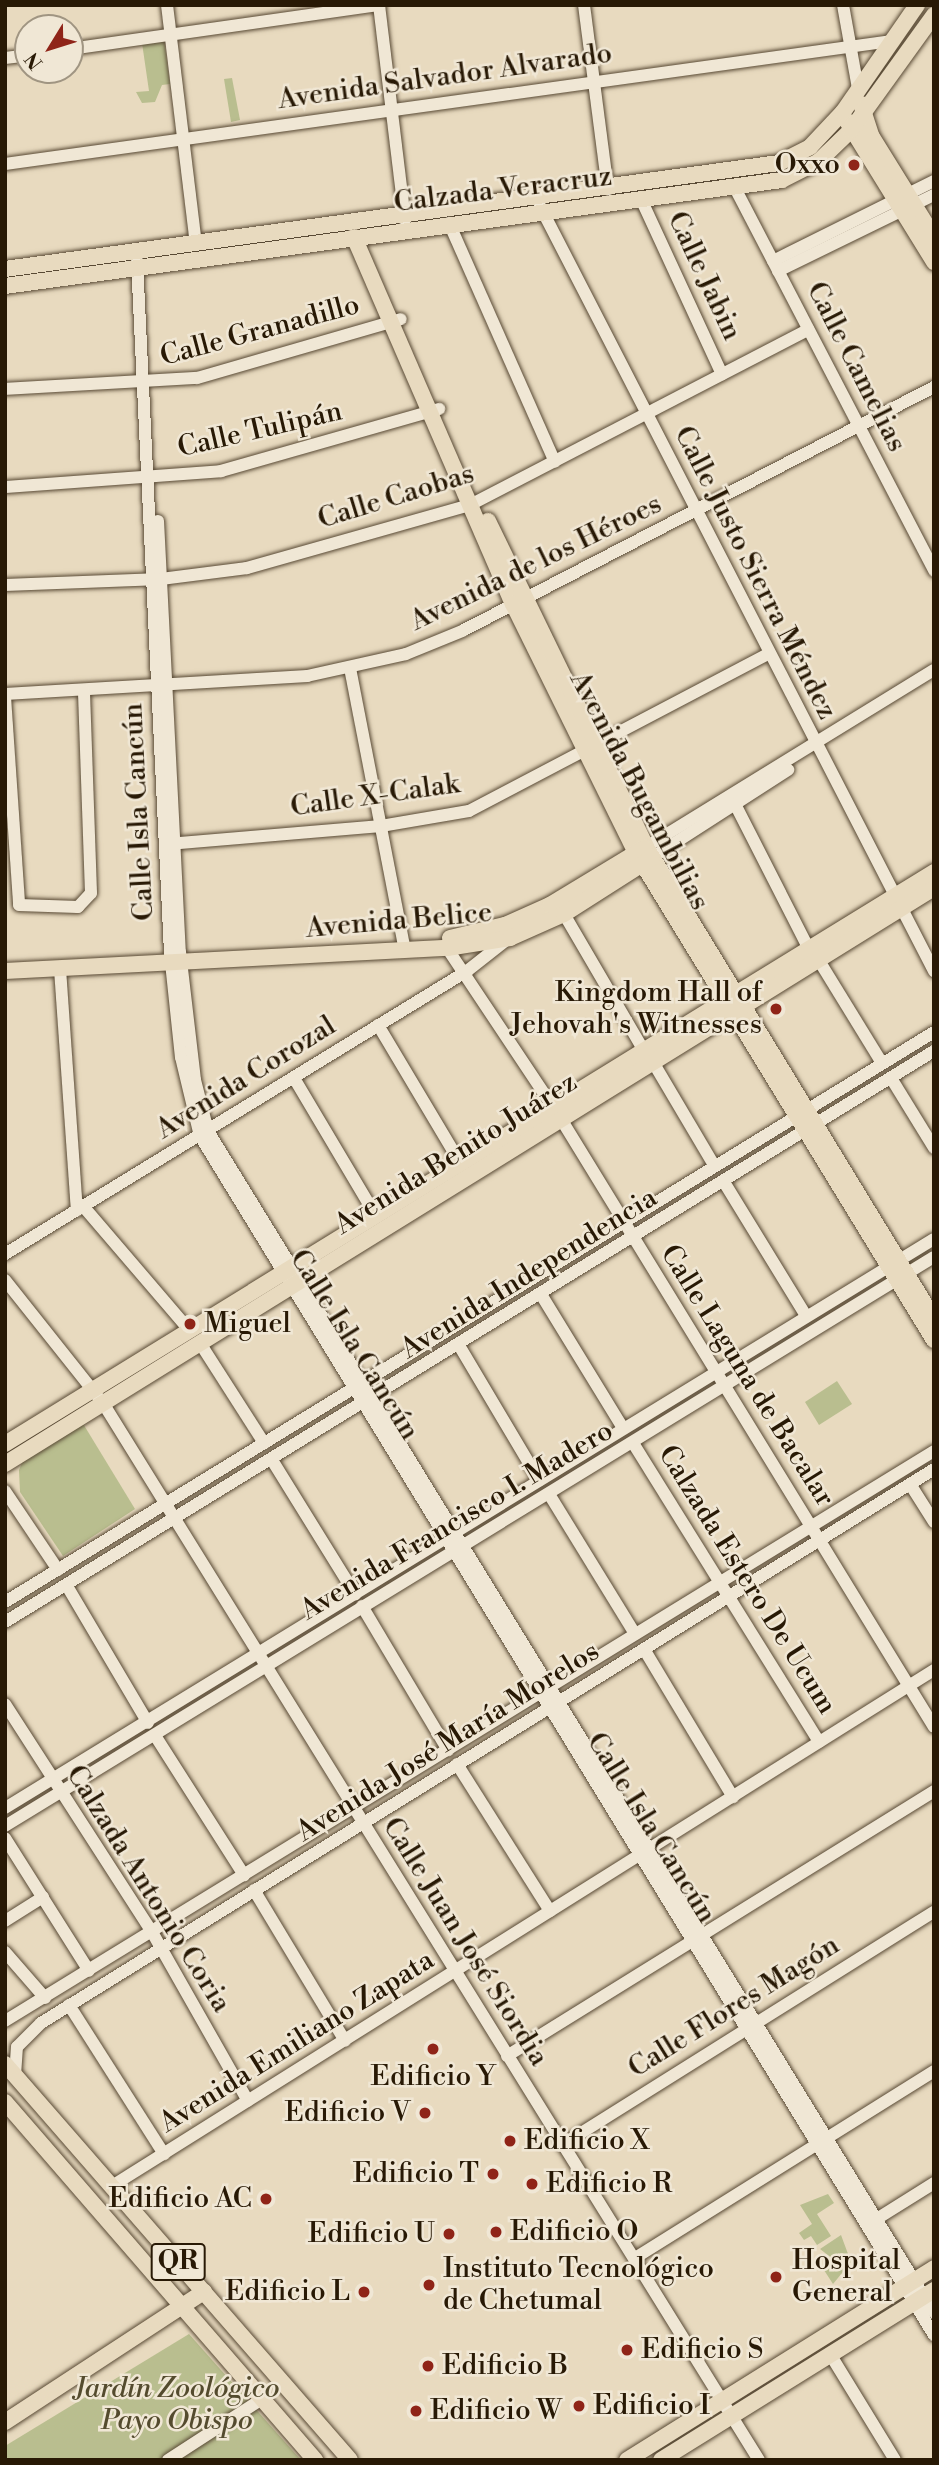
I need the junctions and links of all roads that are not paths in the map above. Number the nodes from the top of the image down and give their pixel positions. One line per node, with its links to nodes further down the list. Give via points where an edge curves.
1 (167, 5): 7 (street)
2 (379, 5): 7 (street); 13 (street)
3 (584, 5): 11 (street)
4 (843, 5): 10 (street)
5 (917, 5): 8 (main road, Calzada Veracruz)
6 (934, 15): 15 (main road, Calzada Veracruz)
7 (171, 35): 9 (street); 17 (street)
8 (891, 41): 10 (street, Avenida Salvador Alvarado); 12 (main road, Calzada Veracruz)
9 (84, 47)
10 (850, 49): 11 (street, Avenida Salvador Alvarado); 12 (street)
11 (596, 81): 13 (street, Avenida Salvador Alvarado); 23 (street)
12 (858, 88): 14 (main road, Calzada Veracruz); 15 (main road)
13 (390, 108): 17 (street, Avenida Salvador Alvarado); 28 (street)
14 (843, 112): 16 (main road); 23 (main road, Calzada Veracruz, via 810,147 779,163)
15 (863, 113): 16 (main road, Calzada Veracruz); 27 (main road)
16 (851, 130): 18 (main road, Calzada Veracruz); 19 (main road)
17 (184, 136): 20 (street, Avenida Salvador Alvarado); 32 (street)
18 (829, 151): 19 (main road, via 851,148); 22 (main road, Calzada Veracruz, via 782,180)
19 (867, 156): 27 (main road)
20 (5, 164)
21 (934, 181): 27 (street)
22 (734, 186): 25 (main road, Calzada Veracruz); 35 (street, Calle Camelias)
23 (608, 189): 26 (main road, Calzada Veracruz)
24 (934, 195): 27 (street)
25 (641, 199): 26 (main road, Calzada Veracruz); 40 (street, Calle Jabin)
26 (538, 203): 28 (main road, Calzada Veracruz); 29 (main road, Calzada Veracruz); 45 (street, Calle Justo Sierra Méndez)
27 (905, 203): 31 (main road); 34 (main road); 35 (street)
28 (405, 221): 29 (main road, Calzada Veracruz); 30 (main road, Calzada Veracruz); 32 (main road, Calzada Veracruz)
29 (449, 223): 47 (street)
30 (359, 236): 33 (main road, Calzada Veracruz); 38 (main road, Avenida Bugambilias)
31 (934, 237)
32 (196, 243): 33 (main road, Calzada Veracruz)
33 (141, 259): 36 (main road, Calzada Veracruz); 37 (main road, Calzada Veracruz); 41 (street, Calle Isla Cancún)
34 (934, 262)
35 (776, 266): 39 (street, Calle Camelias)
36 (5, 270)
37 (5, 286)
38 (396, 320): 41 (street, Calle Granadillo, via 197,378); 44 (main road, Avenida Bugambilias)
39 (808, 330): 40 (street, Calle Caobas); 46 (street, Calle Camelias)
40 (722, 374): 45 (street, Calle Caobas)
41 (147, 384): 43 (street, Calle Granadillo); 48 (street, Calle Isla Cancún)
42 (934, 387): 46 (street, Avenida de los Héroes)
43 (5, 389)
44 (435, 410): 48 (street, Calle Tulipán, via 221,471); 50 (main road, Avenida Bugambilias)
45 (645, 413): 47 (street, Calle Caobas); 51 (street, Calle Justo Sierra Méndez)
46 (859, 427): 51 (street, Avenida de los Héroes); 52 (street, Calle Camelias)
47 (555, 462): 50 (street, Calle Caobas)
48 (152, 479): 49 (street, Calle Tulipán); 53 (street, Calle Isla Cancún)
49 (5, 487)
50 (474, 502): 53 (street, Calle Caobas, via 247,568); 55 (main road, Avenida Bugambilias)
51 (694, 513): 55 (street, Avenida de los Héroes); 56 (street, Calle Justo Sierra Méndez)
52 (934, 571)
53 (157, 580): 54 (street, Calle Caobas); 60 (street, Calle Isla Cancún)
54 (5, 585)
55 (518, 601): 57 (street, Avenida de los Héroes, via 406,654); 64 (main road, Avenida Bugambilias)
56 (766, 655): 63 (street, Calle Justo Sierra Méndez); 64 (street, Calle X-Calak)
57 (350, 668): 60 (street, Avenida de los Héroes); 66 (street)
58 (934, 670): 63 (street, Avenida Belice)
59 (934, 680): 63 (street, Avenida Belice)
60 (162, 687): 61 (street, Avenida de los Héroes); 67 (street, Calle Isla Cancún)
61 (84, 690): 62 (street, Avenida de los Héroes); 62 (street, via 90,893 79,907 19,905)
62 (5, 696)
63 (817, 747): 65 (street, Avenida Belice); 68 (street, Avenida Belice); 71 (street, Calle Justo Sierra Méndez)
64 (593, 749): 66 (street, Calle X-Calak, via 469,811); 68 (main road, Avenida Bugambilias)
65 (735, 804): 68 (street, Avenida Belice); 76 (street)
66 (381, 827): 67 (street, Calle X-Calak); 74 (street)
67 (169, 844): 77 (street, Calle Isla Cancún)
68 (644, 855): 72 (main road, Avenida Belice); 74 (main road, Avenida Belice, via 505,925); 83 (main road, Avenida Bugambilias)
69 (934, 872): 71 (main road, Avenida Benito Juárez)
70 (934, 888): 71 (main road, Avenida Benito Juárez)
71 (895, 903): 76 (main road, Avenida Benito Juárez); 82 (street, Calle Justo Sierra Méndez)
72 (564, 914): 73 (main road, Avenida Belice); 87 (street)
73 (510, 938): 75 (main road, Avenida Belice); 81 (street, Avenida Corozal)
74 (404, 944): 75 (main road, Avenida Belice); 77 (main road, Avenida Belice)
75 (447, 948): 81 (street, Calle Laguna de Bacalar)
76 (813, 954): 83 (main road, Avenida Benito Juárez); 88 (street)
77 (175, 958): 78 (main road, Avenida Belice); 79 (main road, Avenida Belice); 94 (street, Calle Isla Cancún, via 181,1057)
78 (5, 960)
79 (60, 969): 80 (main road, Avenida Belice); 99 (street)
80 (5, 971)
81 (467, 971): 84 (street, Avenida Corozal); 91 (street, Calle Laguna de Bacalar)
82 (934, 971)
83 (733, 1004): 87 (main road, Avenida Benito Juárez); 92 (main road, Avenida Bugambilias)
84 (378, 1025): 89 (street, Avenida Corozal); 96 (street)
85 (934, 1032): 88 (street, Avenida Independencia)
86 (934, 1051): 90 (street, Avenida Independencia)
87 (649, 1056): 91 (main road, Avenida Benito Juárez); 97 (street)
88 (882, 1063): 92 (street, Avenida Independencia)
89 (294, 1078): 94 (street, Avenida Corozal); 100 (street)
90 (891, 1078): 93 (street, Avenida Independencia); 95 (street)
91 (557, 1113): 96 (main road, Avenida Benito Juárez); 101 (street, Calle Laguna de Bacalar); 107 (main road, Avenida Benito Juárez)
92 (800, 1113): 93 (main road, Avenida Bugambilias); 97 (street, Avenida Independencia)
93 (809, 1128): 98 (street, Avenida Independencia); 106 (main road, Avenida Bugambilias)
94 (204, 1133): 99 (street, Avenida Corozal); 107 (street, Calle Isla Cancún)
95 (934, 1148)
96 (461, 1164): 100 (main road, Avenida Benito Juárez)
97 (714, 1165): 101 (street, Avenida Independencia)
98 (724, 1182): 102 (street, Avenida Independencia); 110 (street)
99 (80, 1208): 104 (street, Avenida Corozal); 112 (street)
100 (376, 1216): 107 (main road, Avenida Benito Juárez)
101 (622, 1220): 102 (street, Calle Laguna de Bacalar); 116 (street, Avenida Independencia)
102 (633, 1238): 109 (street, Avenida Independencia); 115 (street, Calle Laguna de Bacalar)
103 (934, 1239): 106 (street, Avenida Francisco I. Madero)
104 (5, 1254)
105 (934, 1256): 106 (street, Avenida Francisco I. Madero)
106 (897, 1270): 110 (street, Avenida Francisco I. Madero); 111 (main road, Avenida Bugambilias); 113 (main road, Avenida Bugambilias); 117 (street, Avenida Francisco I. Madero)
107 (290, 1278): 112 (main road, Avenida Benito Juárez); 116 (street, Calle Isla Cancún)
108 (5, 1280): 118 (street, Calle Juan José Siordia)
109 (542, 1296): 114 (street, Avenida Independencia); 120 (street, Calzada Estero De Ucum)
110 (806, 1316): 115 (street, Avenida Francisco I. Madero)
111 (934, 1318)
112 (195, 1337): 118 (main road, Avenida Benito Juárez); 123 (street)
113 (934, 1340)
114 (460, 1347): 119 (street, Avenida Independencia); 128 (street)
115 (716, 1373): 117 (street, Calle Laguna de Bacalar); 120 (street, Avenida Francisco I. Madero)
116 (356, 1385): 119 (street, Calle Isla Cancún); 123 (street, Avenida Independencia)
117 (724, 1387): 121 (street, Avenida Francisco I. Madero); 135 (street, Calle Laguna de Bacalar)
118 (98, 1397): 122 (main road, Avenida Benito Juárez); 126 (main road, Avenida Benito Juárez); 132 (street, Calle Juan José Siordia)
119 (366, 1403): 125 (street, Avenida Independencia); 136 (street, Calle Isla Cancún)
120 (623, 1428): 128 (street, Avenida Francisco I. Madero)
121 (633, 1443): 131 (street, Avenida Francisco I. Madero); 140 (street, Calzada Estero De Ucum)
122 (5, 1444)
123 (264, 1444): 132 (street, Avenida Independencia)
124 (934, 1451): 135 (street, Avenida José María Morelos)
125 (272, 1460): 133 (street, Avenida Independencia); 142 (street)
126 (5, 1464)
127 (934, 1469): 129 (street, Avenida José María Morelos)
128 (539, 1480): 136 (street, Avenida Francisco I. Madero)
129 (910, 1484): 134 (street); 137 (street, Avenida José María Morelos)
130 (5, 1491): 139 (street)
131 (549, 1494): 138 (street, Avenida Francisco I. Madero); 147 (street)
132 (165, 1504): 133 (street, Calle Juan José Siordia); 139 (street, Avenida Independencia)
133 (176, 1520): 141 (street, Avenida Independencia); 149 (street, Calle Juan José Siordia)
134 (934, 1522)
135 (811, 1526): 137 (street, Calle Laguna de Bacalar); 140 (street, Avenida José María Morelos)
136 (448, 1536): 138 (street, Calle Isla Cancún); 142 (street, Avenida Francisco I. Madero)
137 (820, 1539): 143 (street, Avenida José María Morelos); 152 (street, Calle Laguna de Bacalar)
138 (456, 1549): 145 (street, Avenida Francisco I. Madero); 153 (street, Calle Isla Cancún)
139 (58, 1570): 144 (street, Avenida Independencia)
140 (720, 1583): 143 (street, Calzada Estero De Ucum); 147 (street, Avenida José María Morelos)
141 (67, 1586): 146 (street, Avenida Independencia); 156 (street)
142 (355, 1594): 149 (street, Avenida Francisco I. Madero)
143 (728, 1596): 148 (street, Avenida José María Morelos); 159 (street, Calzada Estero De Ucum)
144 (5, 1602)
145 (362, 1606): 150 (street, Avenida Francisco I. Madero); 160 (street)
146 (5, 1622)
147 (635, 1634): 153 (street, Avenida José María Morelos)
148 (644, 1649): 155 (street, Avenida José María Morelos); 165 (street)
149 (260, 1654): 150 (street, Calle Juan José Siordia); 156 (street, Avenida Francisco I. Madero)
150 (267, 1667): 158 (street, Avenida Francisco I. Madero); 167 (street, Calle Juan José Siordia)
151 (934, 1670): 152 (street, Avenida Emiliano Zapata)
152 (908, 1686): 157 (street, Calle Laguna de Bacalar); 159 (street, Avenida Emiliano Zapata)
153 (544, 1691): 155 (street, Calle Isla Cancún); 160 (street, Avenida José María Morelos)
154 (5, 1704): 162 (street, Calzada Antonio Coria)
155 (552, 1706): 161 (street, Avenida José María Morelos); 171 (street, Calle Isla Cancún)
156 (148, 1723): 162 (street, Avenida Francisco I. Madero)
157 (934, 1727)
158 (156, 1737): 164 (street, Avenida Francisco I. Madero); 172 (street)
159 (819, 1742): 165 (street, Avenida Emiliano Zapata)
160 (448, 1750): 167 (street, Avenida José María Morelos)
161 (457, 1764): 168 (street, Avenida José María Morelos); 175 (street)
162 (52, 1780): 164 (street, Calzada Antonio Coria); 166 (street, Avenida Francisco I. Madero)
163 (934, 1791): 179 (street)
164 (61, 1794): 169 (street, Avenida Francisco I. Madero); 178 (street, Calzada Antonio Coria)
165 (733, 1797): 171 (street, Avenida Emiliano Zapata)
166 (5, 1808)
167 (354, 1808): 168 (street, Calle Juan José Siordia); 172 (street, Avenida José María Morelos)
168 (363, 1823): 173 (street, Avenida José María Morelos); 183 (street, Calle Juan José Siordia)
169 (5, 1826)
170 (5, 1838): 174 (street)
171 (644, 1855): 175 (street, Avenida Emiliano Zapata); 179 (street, Calle Isla Cancún)
172 (244, 1875): 178 (street, Avenida José María Morelos)
173 (254, 1890): 180 (street, Avenida José María Morelos); 188 (street)
174 (43, 1897): 177 (street); 182 (street)
175 (550, 1911): 183 (street, Avenida Emiliano Zapata)
176 (934, 1912): 187 (street, Calle Flores Magón)
177 (5, 1921)
178 (152, 1932): 180 (street, Calzada Antonio Coria); 182 (street, Avenida José María Morelos)
179 (697, 1940): 187 (street, Calle Isla Cancún); 189 (street)
180 (160, 1949): 185 (street, Avenida José María Morelos); 192 (street, Calzada Antonio Coria)
181 (5, 1952): 184 (street)
182 (89, 1971): 184 (street, Avenida José María Morelos)
183 (455, 1973): 188 (street, Avenida Emiliano Zapata); 189 (street, Calle Juan José Siordia)
184 (45, 1998): 186 (street, Avenida José María Morelos)
185 (69, 2005): 190 (street, Avenida José María Morelos, via 23,2038); 198 (street)
186 (5, 2021)
187 (749, 2025): 195 (street, Calle Isla Cancún); 197 (street, Calle Flores Magón)
188 (345, 2041): 192 (street, Avenida Emiliano Zapata)
189 (507, 2056): 197 (street, Calle Juan José Siordia)
190 (10, 2070): 194 (main road, QR)
191 (934, 2071): 195 (street)
192 (248, 2101): 198 (street, Avenida Emiliano Zapata)
193 (5, 2102): 196 (main road, QR)
194 (59, 2126): 196 (main road); 200 (main road, QR)
195 (820, 2141): 202 (street, Calle Isla Cancún); 204 (street); 206 (street, Calle Isla Cancún)
196 (40, 2143): 203 (main road, QR)
197 (562, 2145): 204 (street, Calle Juan José Siordia)
198 (164, 2154): 200 (street, Avenida Emiliano Zapata)
199 (934, 2183): 202 (street)
200 (112, 2186): 201 (main road, QR)
201 (137, 2215): 203 (main road); 207 (main road, QR)
202 (875, 2220): 206 (street, Calle Isla Cancún)
203 (118, 2233): 209 (main road, QR)
204 (635, 2258): 214 (street, Calle Juan José Siordia)
205 (934, 2268): 206 (main road)
206 (908, 2284): 208 (street, Calle Isla Cancún); 214 (main road)
207 (204, 2292): 209 (main road); 219 (main road, QR)
208 (923, 2296): 210 (street, Calle Isla Cancún); 211 (street, Calle Isla Cancún); 212 (main road)
209 (184, 2309): 213 (main road, QR); 216 (main road)
210 (934, 2313)
211 (934, 2335)
212 (830, 2354): 215 (main road); 223 (street)
213 (262, 2399): 217 (street); 218 (main road, QR)
214 (723, 2400): 215 (street, Calle Juan José Siordia); 220 (main road)
215 (733, 2415): 221 (main road); 222 (street, Calle Juan José Siordia)
216 (5, 2422)
217 (168, 2460)
218 (315, 2460)
219 (350, 2460)
220 (627, 2460)
221 (662, 2460)
222 (759, 2460)
223 (895, 2460)

